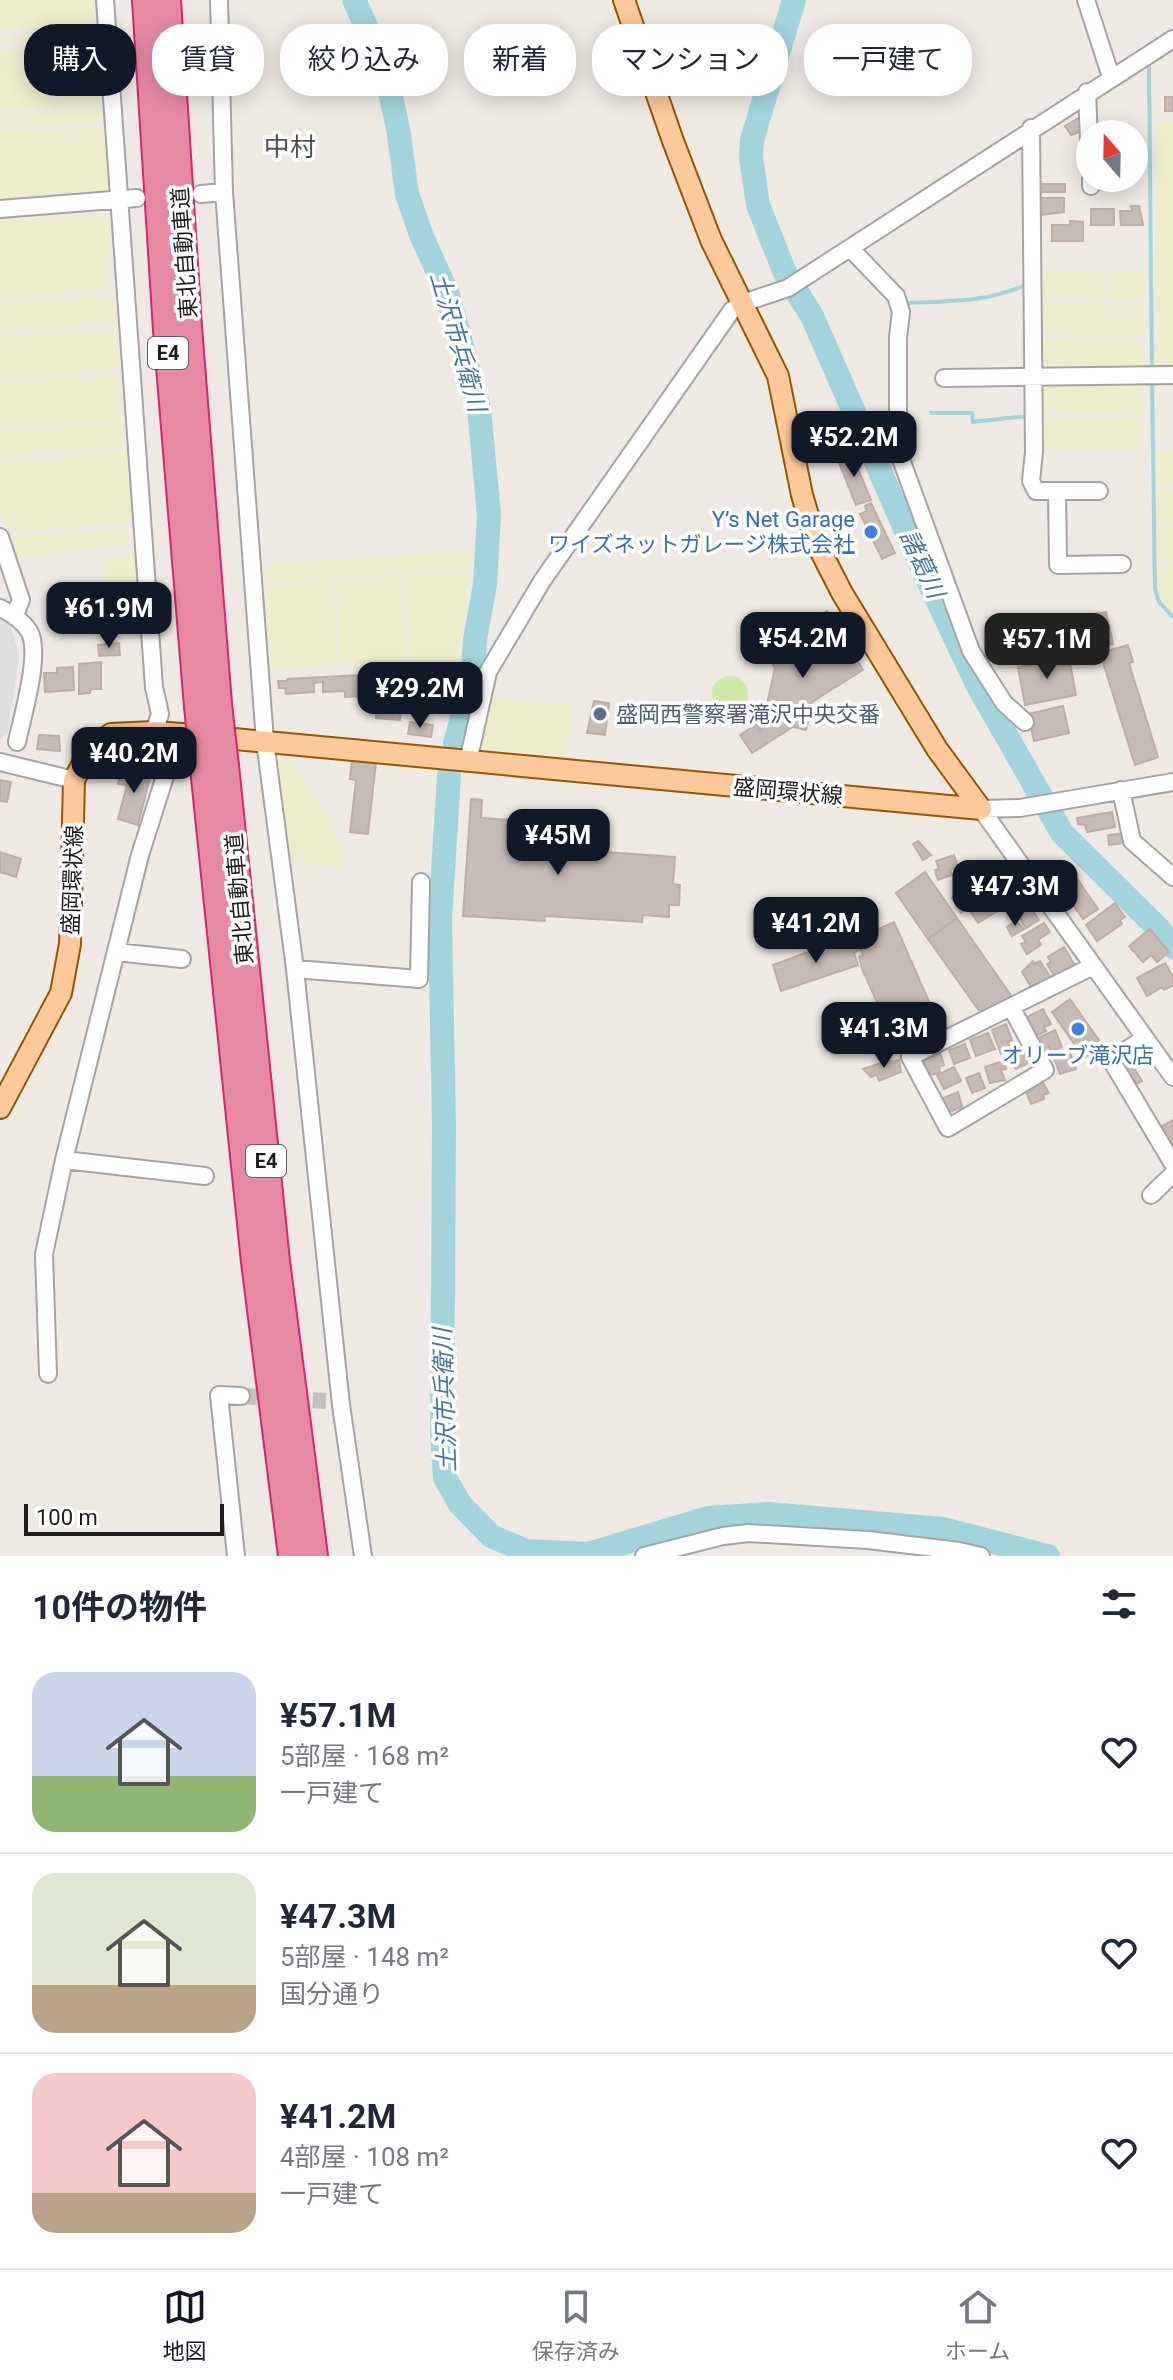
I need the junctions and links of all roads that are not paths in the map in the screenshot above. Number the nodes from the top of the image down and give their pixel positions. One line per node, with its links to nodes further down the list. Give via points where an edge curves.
1 (105, 0): 14 (street)
2 (145, 0): 27 (highway, 東北自動車道 / E4, via 166,330)
3 (168, 0): 27 (highway, 東北自動車道 / E4)
4 (219, 0): 12 (street)
5 (624, 0): 18 (main road, via 711,240)
6 (1086, 0): 8 (street)
7 (1173, 39): 8 (street)
8 (1111, 77): 9 (street)
9 (1087, 92): 10 (street); 11 (street)
10 (1088, 120)
11 (1031, 128): 17 (street); 20 (street)
12 (224, 192): 13 (street); 31 (street)
13 (201, 194)
14 (119, 198): 15 (street); 16 (street); 29 (street, via 160,714)
15 (137, 198)
16 (0, 209)
17 (850, 248): 18 (street, via 788,288); 28 (street, via 896,296 901,312 898,451 971,651 1004,703)
18 (743, 303): 34 (street, via 732,310 526,607 488,672); 39 (main road, via 778,376 816,542 929,737)
19 (1159, 375): 20 (street)
20 (1029, 377): 21 (street); 22 (street, via 1031,481 1036,491)
21 (944, 378)
22 (1057, 491): 23 (street); 25 (street, via 1058,565)
23 (1099, 491)
24 (0, 537): 26 (street, via 21,600)
25 (1122, 564)
26 (7, 611): 32 (street, via 30,632 34,653 21,686)
27 (208, 705): 35 (highway, 東北自動車道 / E4, bridge)
28 (1025, 722)
29 (154, 732): 30 (main road, 盛岡環状線); 36 (main road, 盛岡環状線, via 111,734 90,750)
30 (182, 734): 31 (main road, 盛岡環状線); 42 (street, via 152,814)
31 (265, 741): 34 (main road, 盛岡環状線); 45 (street)
32 (17, 742)
33 (0, 762): 36 (street)
34 (468, 762): 39 (main road, 盛岡環状線)
35 (214, 767): 58 (highway, 東北自動車道 / E4, via 252,1247); 59 (highway, 東北自動車道 / E4)
36 (74, 780): 49 (main road, 盛岡環状線, via 70,944 61,993)
37 (1173, 782): 38 (street)
38 (1121, 790): 39 (street, via 1020,808); 40 (street, via 1132,841)
39 (981, 809): 44 (street)
40 (1173, 877)
41 (421, 882): 45 (street, via 419,979)
42 (116, 952): 43 (street); 50 (street)
43 (182, 959)
44 (1093, 966): 46 (street); 47 (street)
45 (295, 969): 60 (street, via 334,1403)
46 (1011, 1007): 46 (street, via 910,1057 948,1128 1045,1070)
47 (1145, 1038): 48 (street); 51 (street, via 1111,1060)
48 (1173, 1077)
49 (0, 1108)
50 (64, 1160): 53 (street); 55 (street, via 44,1254)
51 (1173, 1164)
52 (1173, 1174): 54 (street)
53 (205, 1176)
54 (1151, 1195)
55 (48, 1374)
56 (241, 1396): 57 (street, via 219,1395)
57 (236, 1556)
58 (291, 1556)
59 (315, 1556)
60 (363, 1556)
61 (644, 1556): 62 (street, via 748,1533 868,1540)
62 (981, 1556)

